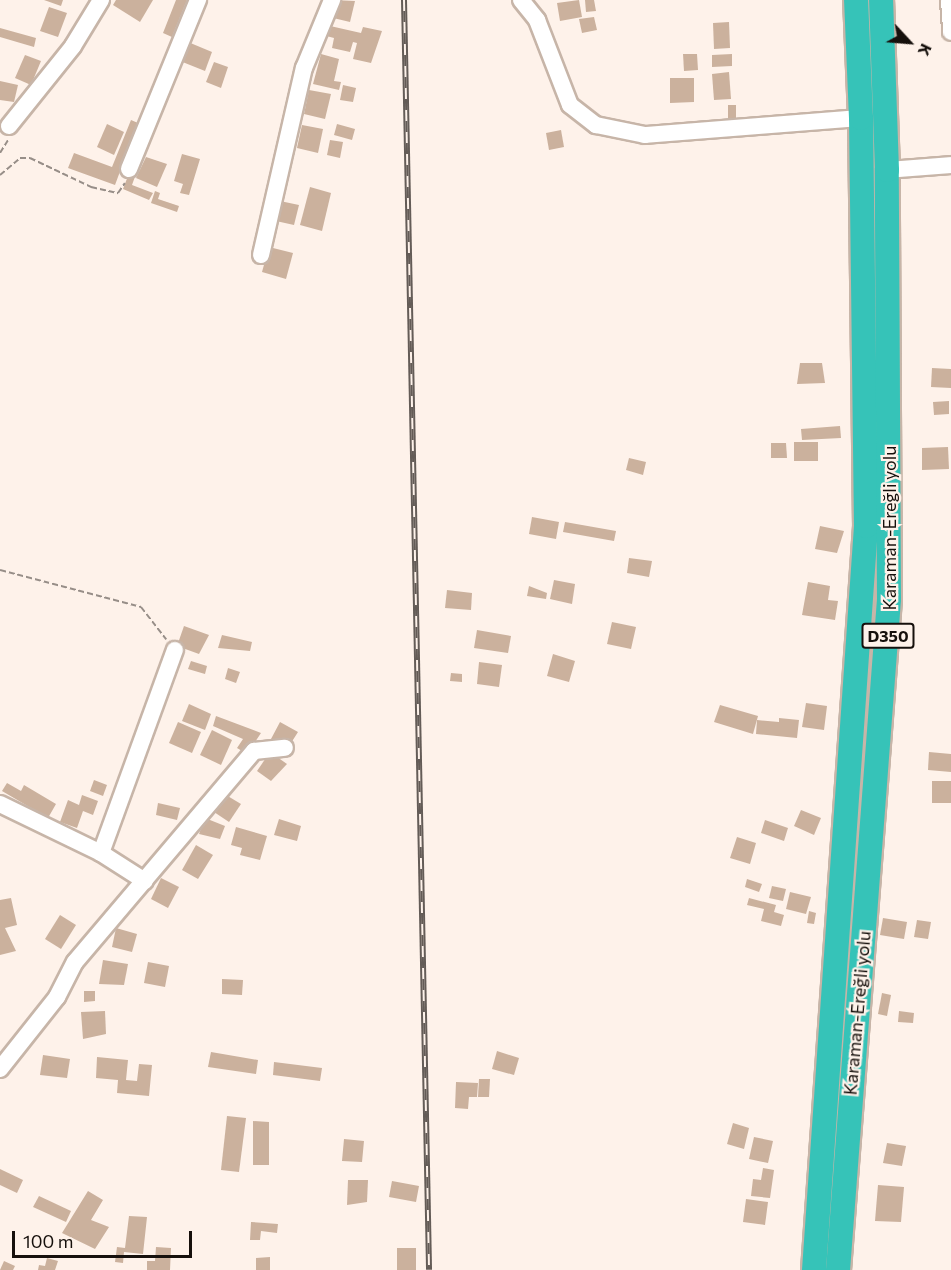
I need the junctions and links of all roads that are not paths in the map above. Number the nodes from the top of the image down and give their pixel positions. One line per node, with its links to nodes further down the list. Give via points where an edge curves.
1 (101, 0): 10 (street, via 73,46)
2 (198, 0): 12 (street)
3 (332, 0): 14 (street, via 304,68)
4 (520, 0): 9 (street, via 537,20 570,105 596,125 645,135)
5 (856, 0): 9 (highway, Karaman-Ereğli yolu / D350)
6 (881, 0): 13 (highway, Karaman-Ereğli yolu / D350)
7 (949, 0): 8 (street)
8 (951, 32)
9 (861, 118): 21 (highway, Karaman-Ereğli yolu / D350, via 866,526)
10 (9, 126)
11 (951, 165): 13 (street)
12 (129, 169)
13 (887, 170): 22 (highway, Karaman-Ereğli yolu / D350, via 890,525 886,677)
14 (261, 255)
15 (175, 650): 18 (street)
16 (285, 748): 19 (street, via 254,751)
17 (0, 804): 18 (street)
18 (101, 853): 19 (street)
19 (145, 881): 20 (street, via 75,962 57,998)
20 (0, 1069)
21 (814, 1270)
22 (838, 1270)

